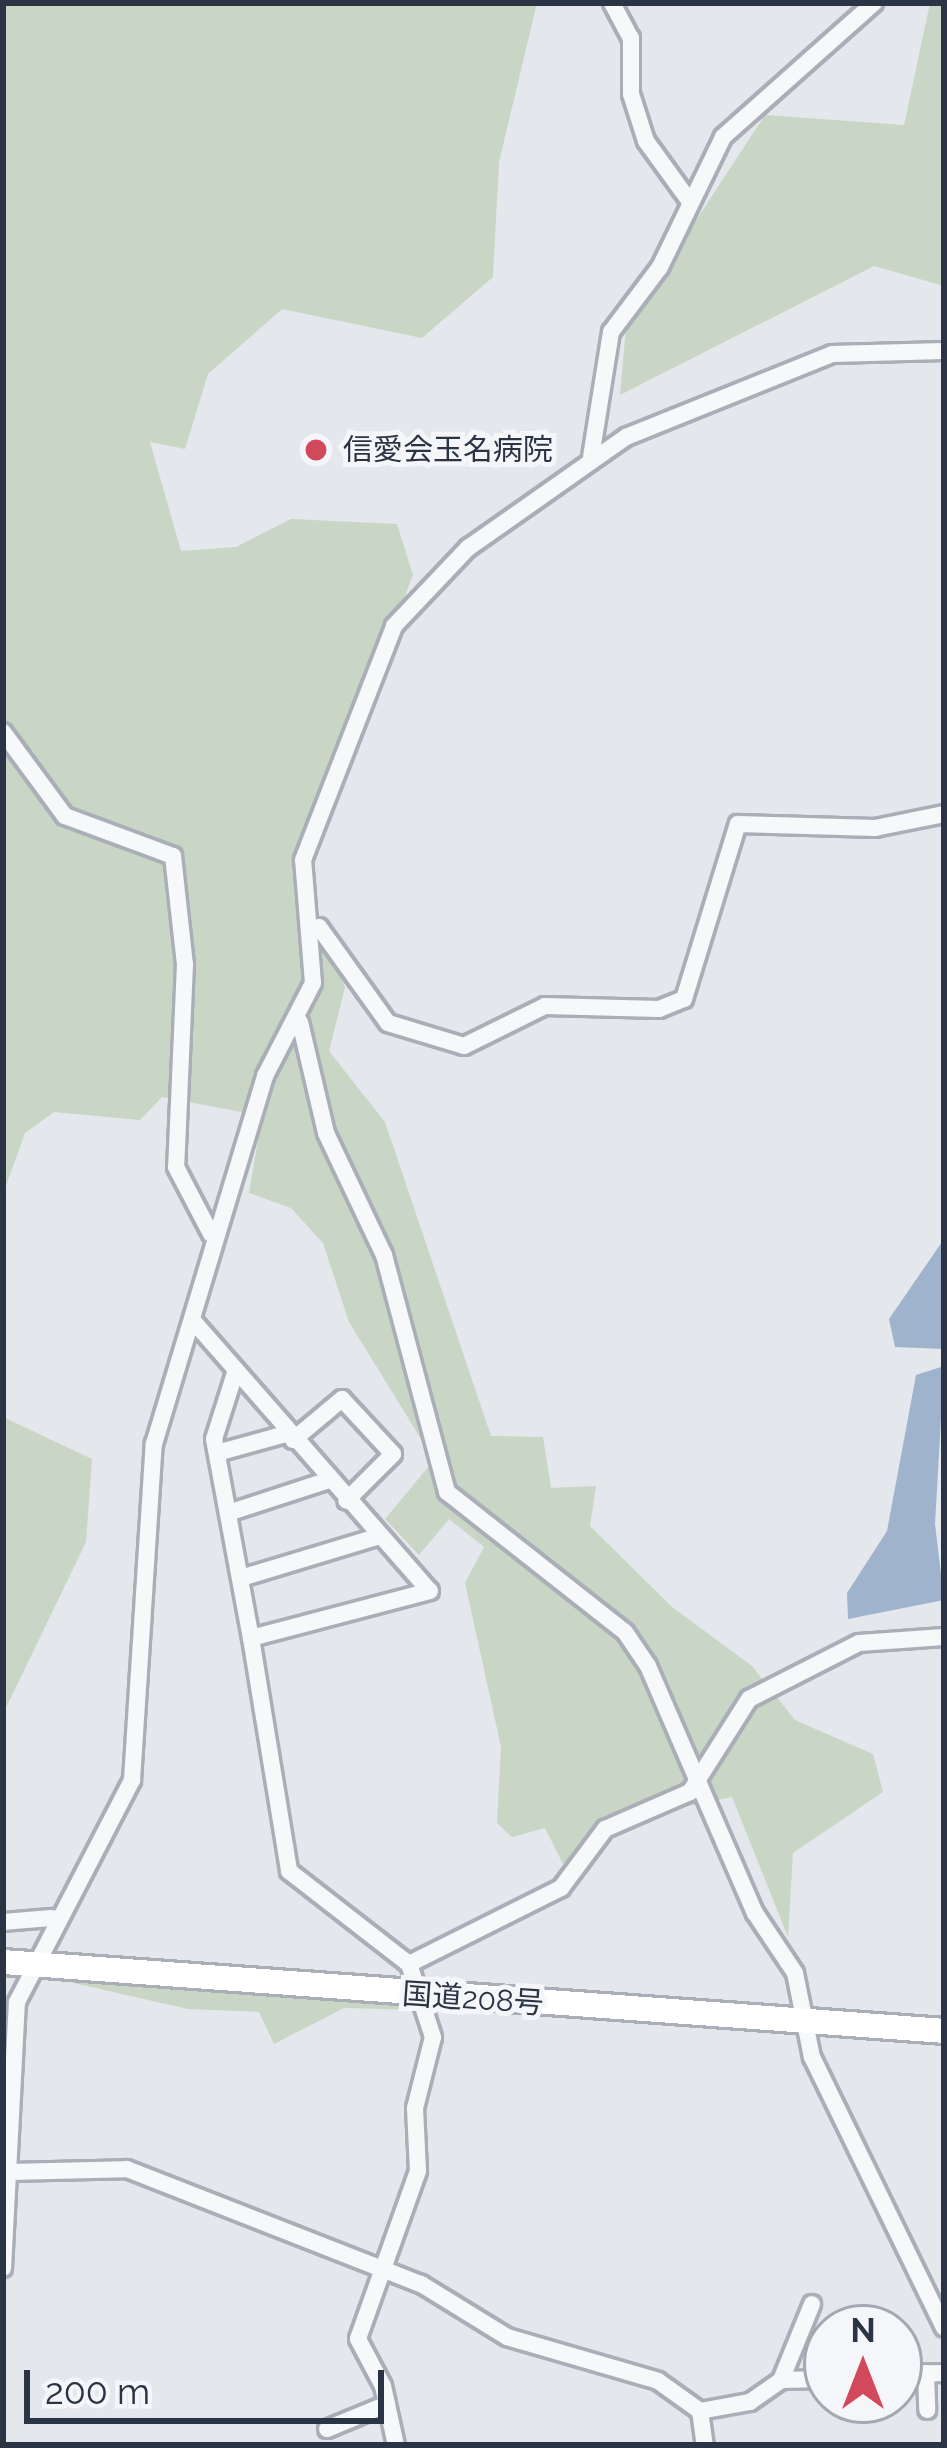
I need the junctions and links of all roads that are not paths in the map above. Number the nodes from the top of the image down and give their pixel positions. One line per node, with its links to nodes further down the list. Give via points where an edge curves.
1 (612, 3): 3 (street, via 631,38 646,141)
2 (874, 3): 3 (street, via 749,108)
3 (688, 199): 5 (street, via 660,267 611,332)
4 (944, 351): 5 (street, via 794,365)
5 (591, 457): 8 (street, via 436,575 394,626 303,860)
6 (3, 731): 10 (street, via 65,816 173,856 184,964 176,1167)
7 (944, 814): 8 (street, via 874,828 738,824 684,999 659,1010 545,1006 464,1046 388,1023 367,1004)
8 (305, 901): 9 (street, via 317,943)
9 (300, 1022): 10 (street, via 265,1076); 22 (street, via 326,1132 384,1255 448,1492 625,1632)
10 (212, 1234): 11 (street)
11 (195, 1323): 12 (street); 23 (street, via 148,1480 132,1780 76,1901)
12 (236, 1370): 13 (street); 14 (street)
13 (291, 1437): 14 (street); 15 (street); 16 (street, via 342,1400 393,1454)
14 (217, 1453): 17 (street)
15 (328, 1480): 16 (street); 17 (street)
16 (346, 1501): 18 (street)
17 (228, 1513): 19 (street)
18 (377, 1537): 19 (street); 21 (street, via 430,1591)
19 (241, 1578): 21 (street)
20 (944, 1637): 22 (street, via 860,1643 749,1699)
21 (251, 1638): 26 (street, via 289,1871)
22 (696, 1787): 26 (street, via 605,1829 561,1888); 29 (street, via 794,1973)
23 (52, 1918): 24 (street); 27 (street)
24 (3, 1922)
25 (3, 1963): 27 (highway, 国道208号)
26 (409, 1964): 28 (street)
27 (33, 1965): 28 (highway, 国道208号); 31 (street, via 14,2018)
28 (419, 1996): 29 (highway, 国道208号); 32 (street, via 433,2038 415,2108 418,2171)
29 (806, 2022): 30 (highway, 国道208号); 35 (street, via 812,2057)
30 (944, 2031)
31 (6, 2167): 32 (street, via 127,2169); 33 (street)
32 (386, 2268): 39 (street, via 358,2339); 41 (street, via 507,2337 658,2380)
33 (3, 2269)
34 (803, 2326): 37 (street)
35 (944, 2328)
36 (935, 2373): 40 (street)
37 (781, 2380): 38 (street); 41 (street, via 750,2402)
38 (803, 2380)
39 (387, 2404): 42 (street); 43 (street)
40 (928, 2410)
41 (700, 2411): 44 (street)
42 (327, 2429)
43 (396, 2445)
44 (705, 2445)

